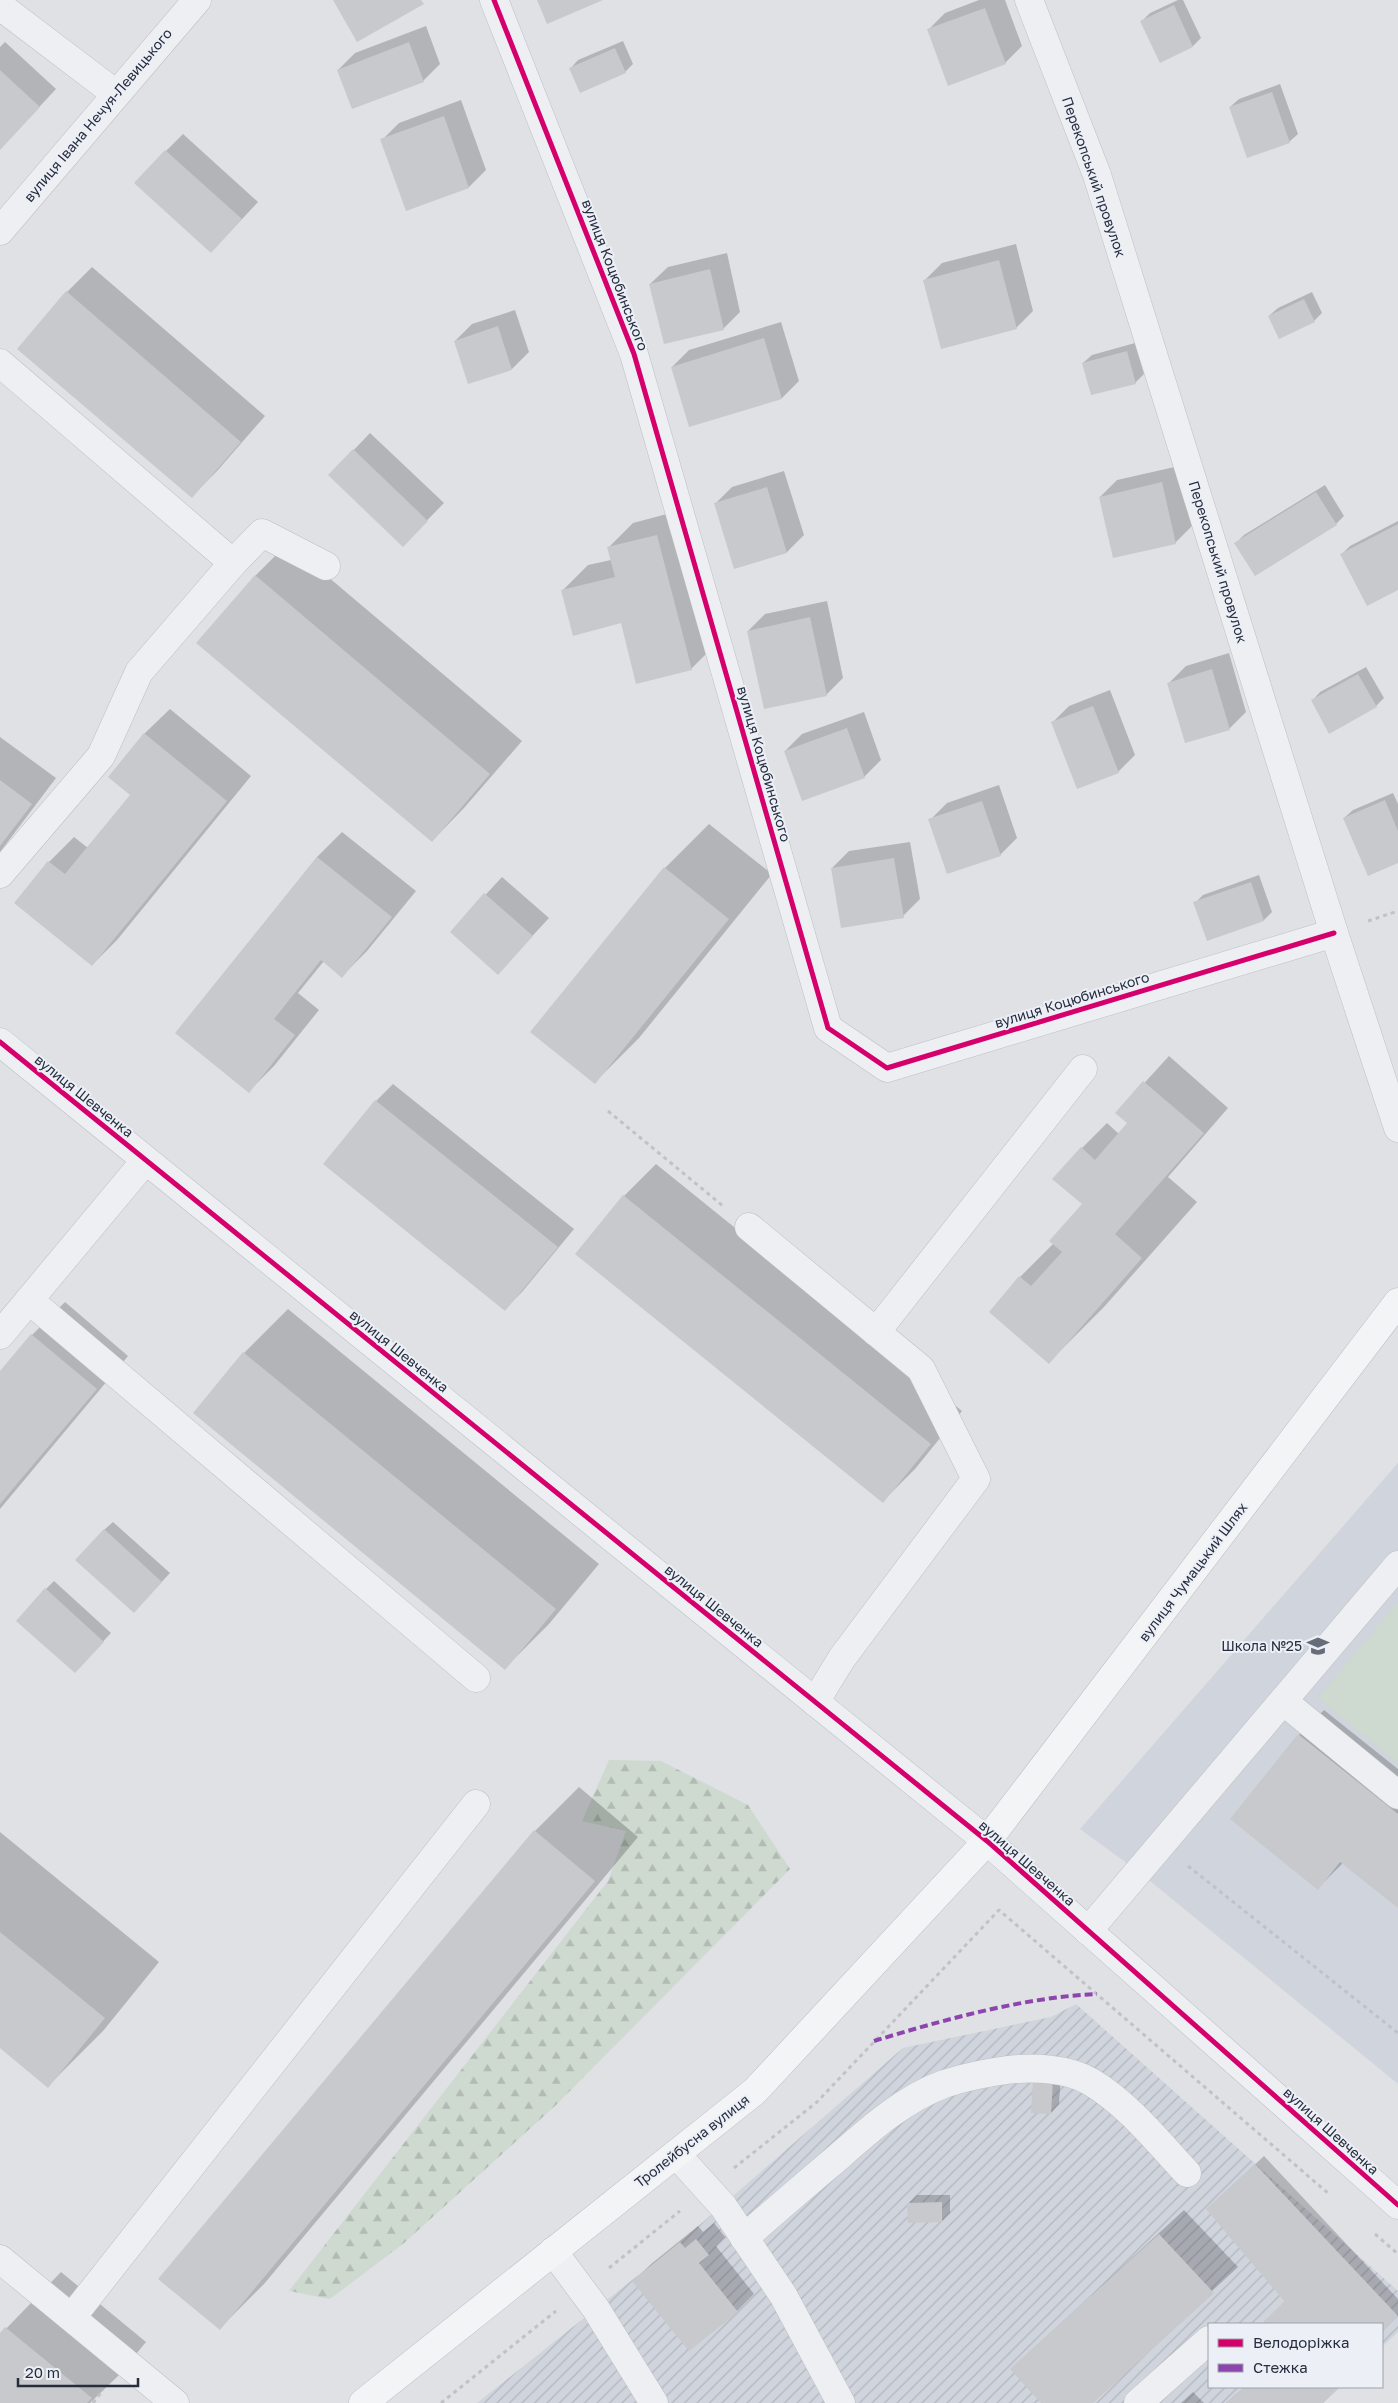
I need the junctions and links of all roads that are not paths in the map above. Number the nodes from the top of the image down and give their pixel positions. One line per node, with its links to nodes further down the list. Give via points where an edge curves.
1 (197, 0): 5 (street, вулиця Івана Нечуя-Левицького)
2 (494, 0): 11 (street, вулиця Коцюбинського, via 634,354 828,1028 886,1068)
3 (1029, 0): 11 (street, Перекопський провулок, via 1097,175)
4 (0, 6): 5 (street)
5 (116, 94): 6 (street, вулиця Івана Нечуя-Левицького)
6 (0, 231)
7 (0, 363): 8 (street)
8 (233, 563): 9 (street, via 262,533); 10 (street, via 139,672 101,756)
9 (326, 566)
10 (0, 874)
11 (1334, 933): 14 (street, Перекопський провулок)
12 (0, 1042): 15 (street, вулиця Шевченка)
13 (1083, 1069): 19 (street)
14 (1398, 1128)
15 (145, 1160): 17 (street); 24 (street, вулиця Шевченка)
16 (749, 1227): 19 (street)
17 (29, 1300): 20 (street); 22 (street)
18 (1398, 1302): 27 (main road, вулиця Чумацький Шлях)
19 (876, 1332): 24 (street, via 921,1369 976,1479 842,1658)
20 (0, 1335)
21 (1398, 1565): 23 (street)
22 (476, 1678)
23 (1283, 1701): 25 (street); 28 (street)
24 (815, 1702): 27 (street, вулиця Шевченка)
25 (1398, 1794)
26 (476, 1804): 35 (street)
27 (987, 1841): 28 (street, вулиця Шевченка); 29 (main road, Тролейбусна вулиця, via 755,2091)
28 (1088, 1931): 31 (street, вулиця Шевченка)
29 (676, 2154): 32 (street, via 722,2206); 33 (main road, Тролейбусна вулиця)
30 (1187, 2173): 32 (street, via 1138,2121 1090,2081 1053,2070 1025,2068 952,2082 909,2102 863,2136)
31 (1398, 2205)
32 (744, 2238): 40 (street, via 783,2295)
33 (553, 2251): 38 (main road, Тролейбусна вулиця); 39 (street, via 596,2309)
34 (0, 2259): 35 (street)
35 (72, 2317): 37 (street)
36 (1208, 2341): 41 (street)
37 (175, 2403)
38 (363, 2403)
39 (654, 2403)
40 (841, 2403)
41 (1138, 2403)

